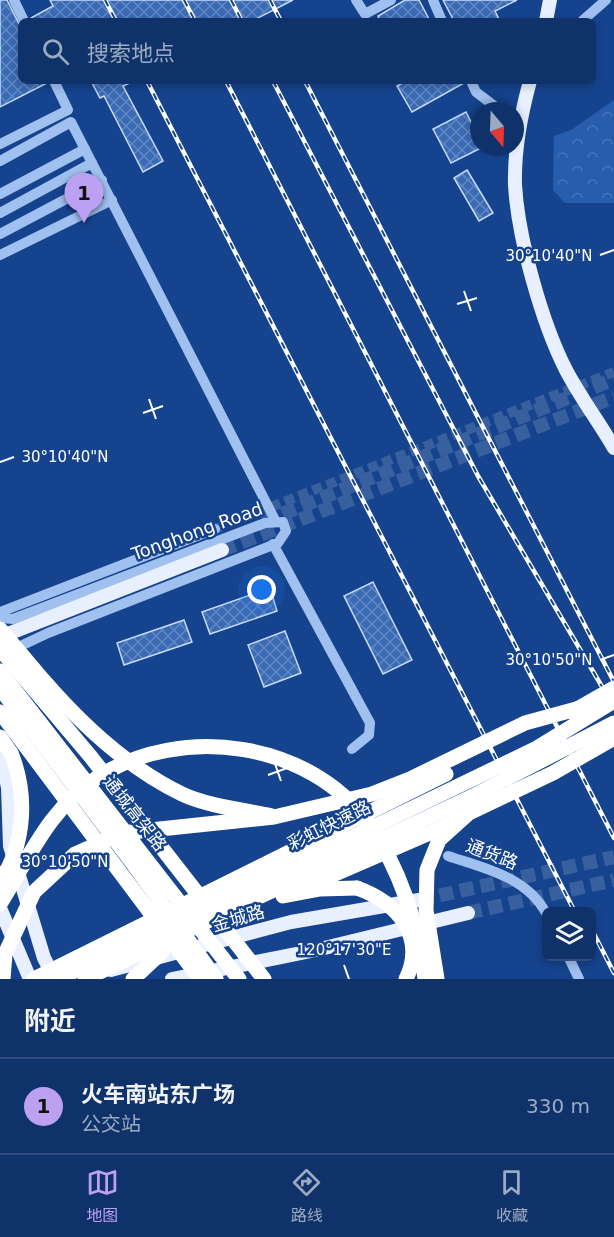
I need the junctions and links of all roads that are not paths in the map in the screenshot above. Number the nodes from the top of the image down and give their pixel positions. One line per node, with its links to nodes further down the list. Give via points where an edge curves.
1 (14, 0): 7 (street)
2 (356, 0): 3 (street, via 365,14)
3 (391, 0)
4 (433, 0): 8 (street)
5 (550, 0): 9 (main road)
6 (606, 0): 10 (street)
7 (23, 18)
8 (441, 18)
9 (547, 18)
10 (585, 18)
11 (55, 84): 16 (street, via 68,110)
12 (472, 84): 14 (street)
13 (529, 84): 15 (main road)
14 (489, 102)
15 (522, 102)
16 (0, 144)
17 (85, 149): 19 (street, via 71,122); 20 (street); 22 (street)
18 (516, 156): 27 (main road, via 515,185 538,298 566,370)
19 (0, 161)
20 (93, 163): 21 (street); 24 (street)
21 (102, 180): 23 (street); 25 (street)
22 (0, 194)
23 (112, 200): 26 (street); 28 (street)
24 (0, 213)
25 (0, 234)
26 (0, 255)
27 (614, 448)
28 (275, 520): 30 (street, Tonghong Road, via 283,522 286,531); 33 (street, Tonghong Road, via 13,619)
29 (215, 529): 32 (street, Tonghong Road)
30 (273, 544): 34 (street); 47 (street, via 370,723 369,735)
31 (222, 550): 35 (main road, Tonghong Road)
32 (0, 612)
33 (0, 618)
34 (48, 633): 35 (street); 35 (street)
35 (5, 642): 36 (highway, bridge); 38 (main road); 40 (highway, bridge)
36 (8, 669): 40 (highway, bridge); 69 (highway, 通城高架路, bridge); 70 (highway, bridge, via 91,757)
37 (614, 688): 41 (highway, bridge)
38 (0, 689): 68 (highway, 通城高架路, bridge)
39 (614, 700): 61 (highway, 彩虹快速路, bridge, via 537,748)
40 (63, 703): 49 (highway, bridge, via 95,736 184,795)
41 (580, 708): 49 (highway, bridge, via 525,723 372,794); 60 (highway, bridge)
42 (0, 712): 67 (highway, bridge)
43 (614, 723): 63 (highway, 彩虹快速路, bridge, via 475,795)
44 (0, 737): 51 (highway, bridge, via 20,775 22,804 18,841)
45 (614, 738): 48 (highway, bridge, via 553,773)
46 (0, 746): 61 (main road, via 8,788 10,846 44,958)
47 (352, 749)
48 (469, 813): 52 (highway, bridge); 73 (highway, bridge, via 439,840 427,870 426,910)
49 (274, 817): 59 (highway, bridge, via 122,833 75,854 34,892 5,954)
50 (448, 856): 55 (street, 通货路, via 502,874 522,885)
51 (0, 883)
52 (283, 896): 57 (highway, bridge); 71 (highway, bridge, via 357,888 377,895 395,908 407,927 412,948 411,969)
53 (419, 900): 62 (main road, 金城路, via 291,922 129,967)
54 (0, 906): 60 (main road); 72 (highway, bridge, via 43,828 97,777 162,750 216,746 244,750 306,771 342,796 367,822 401,886)
55 (543, 907)
56 (468, 913): 66 (main road, via 316,950)
57 (162, 952): 64 (highway, bridge); 65 (highway, bridge)
58 (570, 961): 74 (street)
59 (3, 979)
60 (32, 979)
61 (56, 979)
62 (68, 979)
63 (85, 979)
64 (109, 979)
65 (133, 979)
66 (172, 979)
67 (200, 979)
68 (216, 979)
69 (238, 979)
70 (264, 979)
71 (406, 979)
72 (425, 979)
73 (437, 979)
74 (579, 979)

